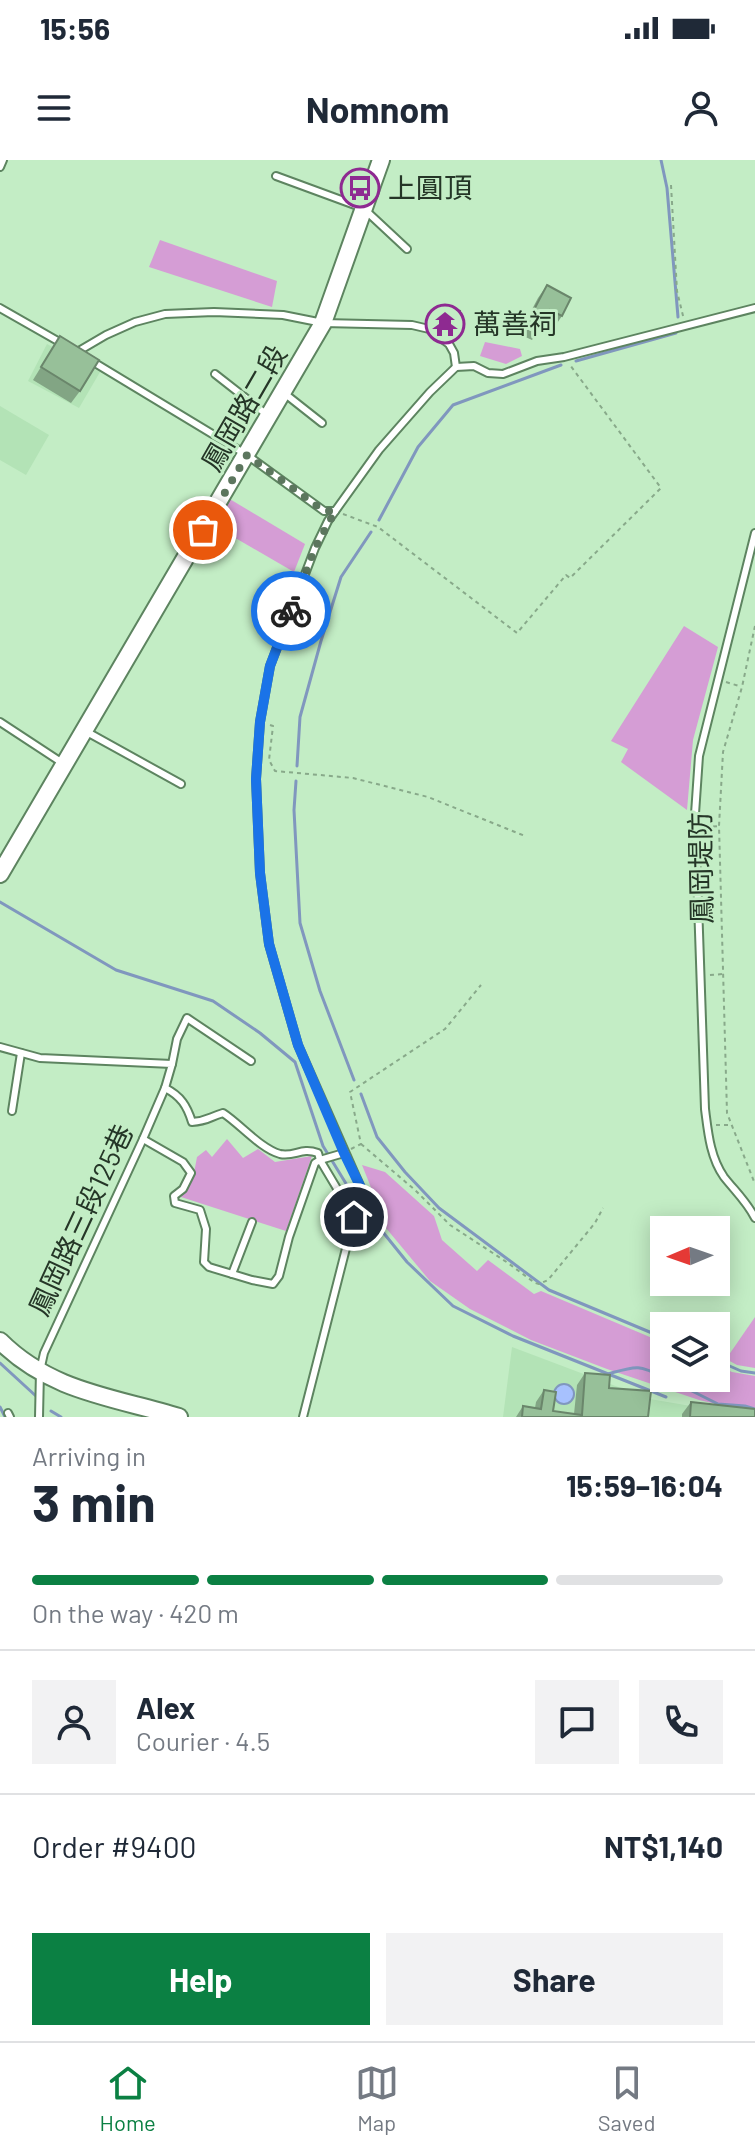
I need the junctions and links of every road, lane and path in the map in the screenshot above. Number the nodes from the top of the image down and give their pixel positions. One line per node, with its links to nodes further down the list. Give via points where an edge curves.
1 (3, 160): 3 (lane)
2 (381, 160): 6 (street, 鳳岡路二段)
3 (0, 167)
4 (276, 176): 6 (lane)
5 (671, 185): 11 (path, via 677,291)
6 (363, 208): 7 (lane); 10 (street, 鳳岡路二段)
7 (407, 249)
8 (0, 308): 12 (lane)
9 (755, 308): 11 (lane)
10 (323, 323): 12 (lane, via 283,315 165,314 135,322); 14 (lane, via 429,329 449,344); 16 (street, 鳳岡路二段)
11 (685, 325): 13 (lane)
12 (77, 352): 19 (lane)
13 (564, 357): 14 (lane, via 503,374); 20 (path, via 661,488 570,578 566,575 517,633 378,527)
14 (456, 367): 20 (lane, via 379,450)
15 (215, 374): 17 (lane)
16 (283, 393): 17 (street, 鳳岡路二段); 18 (lane)
17 (269, 417): 19 (street, 鳳岡路二段)
18 (322, 423)
19 (247, 455): 20 (lane, via 324,511); 27 (street, 鳳岡路二段)
20 (335, 511): 26 (lane, via 315,548 270,666)
21 (755, 533): 23 (lane)
22 (755, 626): 24 (path, 鳳岡堤防)
23 (717, 680): 24 (path); 31 (lane, via 699,756)
24 (742, 687): 30 (path, 鳳岡堤防, via 723,752)
25 (0, 722): 28 (lane)
26 (260, 722): 32 (path, via 273,726 269,760 275,771 353,778 428,797); 47 (lane, via 256,779 269,944 298,1045)
27 (84, 731): 28 (street, 鳳岡路二段); 29 (lane)
28 (64, 764): 33 (street, 鳳岡路二段)
29 (181, 784)
30 (719, 826): 31 (path); 34 (path, 鳳岡堤防)
31 (696, 827): 35 (lane)
32 (525, 836)
33 (0, 874)
34 (723, 974): 35 (path); 44 (path, 鳳岡堤防, via 727,1113)
35 (700, 976): 43 (lane)
36 (481, 985): 46 (path, via 445,1029 350,1092)
37 (0, 1047): 38 (lane)
38 (21, 1053): 40 (lane); 42 (lane)
39 (251, 1061): 40 (lane, 鳳岡路三段125巷, via 187,1018)
40 (172, 1064): 41 (lane, 鳳岡路三段125巷)
41 (165, 1088): 45 (lane, 鳳岡路三段125巷); 48 (lane, via 180,1097 192,1122 223,1113 277,1153 310,1150)
42 (12, 1111)
43 (707, 1125): 44 (path); 52 (lane, via 722,1174)
44 (732, 1125): 49 (path)
45 (143, 1139): 54 (lane, via 183,1162 191,1173 174,1196 175,1203 200,1210 206,1229 204,1262); 56 (lane, 鳳岡路三段125巷)
46 (361, 1144): 47 (path); 50 (path, via 450,1225 535,1283 548,1280)
47 (344, 1153): 48 (lane); 51 (lane, via 362,1190)
48 (320, 1160): 51 (lane); 54 (lane, via 273,1284)
49 (755, 1184)
50 (603, 1208)
51 (354, 1217): 59 (lane)
52 (755, 1218)
53 (252, 1222): 54 (lane)
54 (232, 1274)
55 (0, 1341): 56 (street)
56 (40, 1371): 57 (lane, 鳳岡路三段125巷); 58 (street, via 76,1389)
57 (39, 1417)
58 (179, 1417)
59 (303, 1417)

